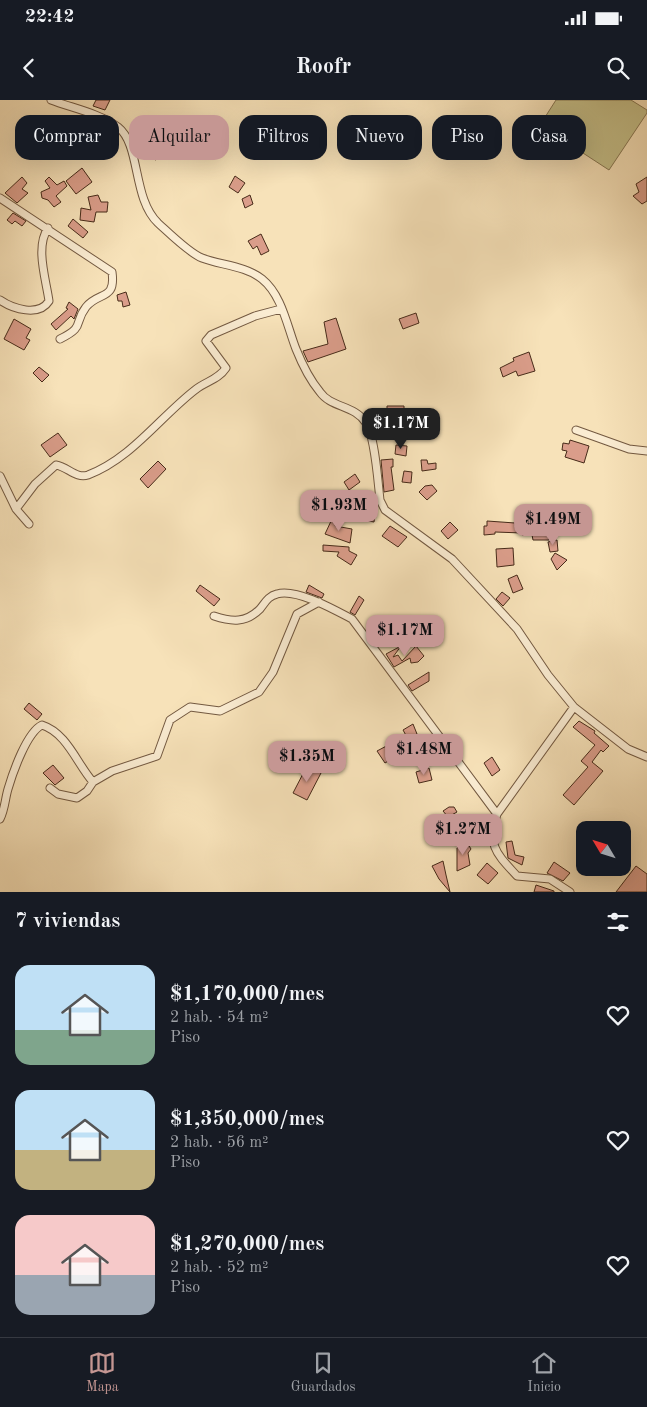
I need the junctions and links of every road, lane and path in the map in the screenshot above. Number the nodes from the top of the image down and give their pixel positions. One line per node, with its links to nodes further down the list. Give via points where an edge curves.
1 (51, 100): 5 (street, via 120,128 129,142 147,209 156,221 199,257 262,278 273,290)
2 (0, 198): 3 (street)
3 (48, 228): 4 (street, via 44,233 42,250 49,301 45,307 40,310 14,307); 6 (street, via 112,272 113,278 109,293 89,304 78,327)
4 (0, 300)
5 (281, 309): 10 (street, via 254,316 211,335 206,341 226,368 220,376 197,388 125,453 103,467 86,476 78,476 64,466 56,465 35,484); 14 (street, via 296,350 320,393 328,401 358,414 366,422 380,500 385,510 452,559 517,629)
6 (60, 339)
7 (576, 430): 8 (street, via 629,450)
8 (647, 451)
9 (0, 476): 10 (street)
10 (16, 509): 11 (street)
11 (29, 524)
12 (318, 602): 13 (street, via 277,593 244,620 230,622); 16 (street, via 297,614 273,672 259,692 220,711 190,707 170,720 157,756); 18 (street, via 352,619)
13 (214, 616)
14 (574, 707): 15 (street, via 628,749); 18 (street)
15 (647, 756)
16 (93, 782): 17 (street, via 76,798 58,794); 19 (street, via 79,758 50,727 42,725 35,728 28,740 8,788)
17 (50, 788)
18 (497, 814): 20 (street, via 492,844 499,857 517,876 550,879)
19 (0, 819)
20 (570, 892)

